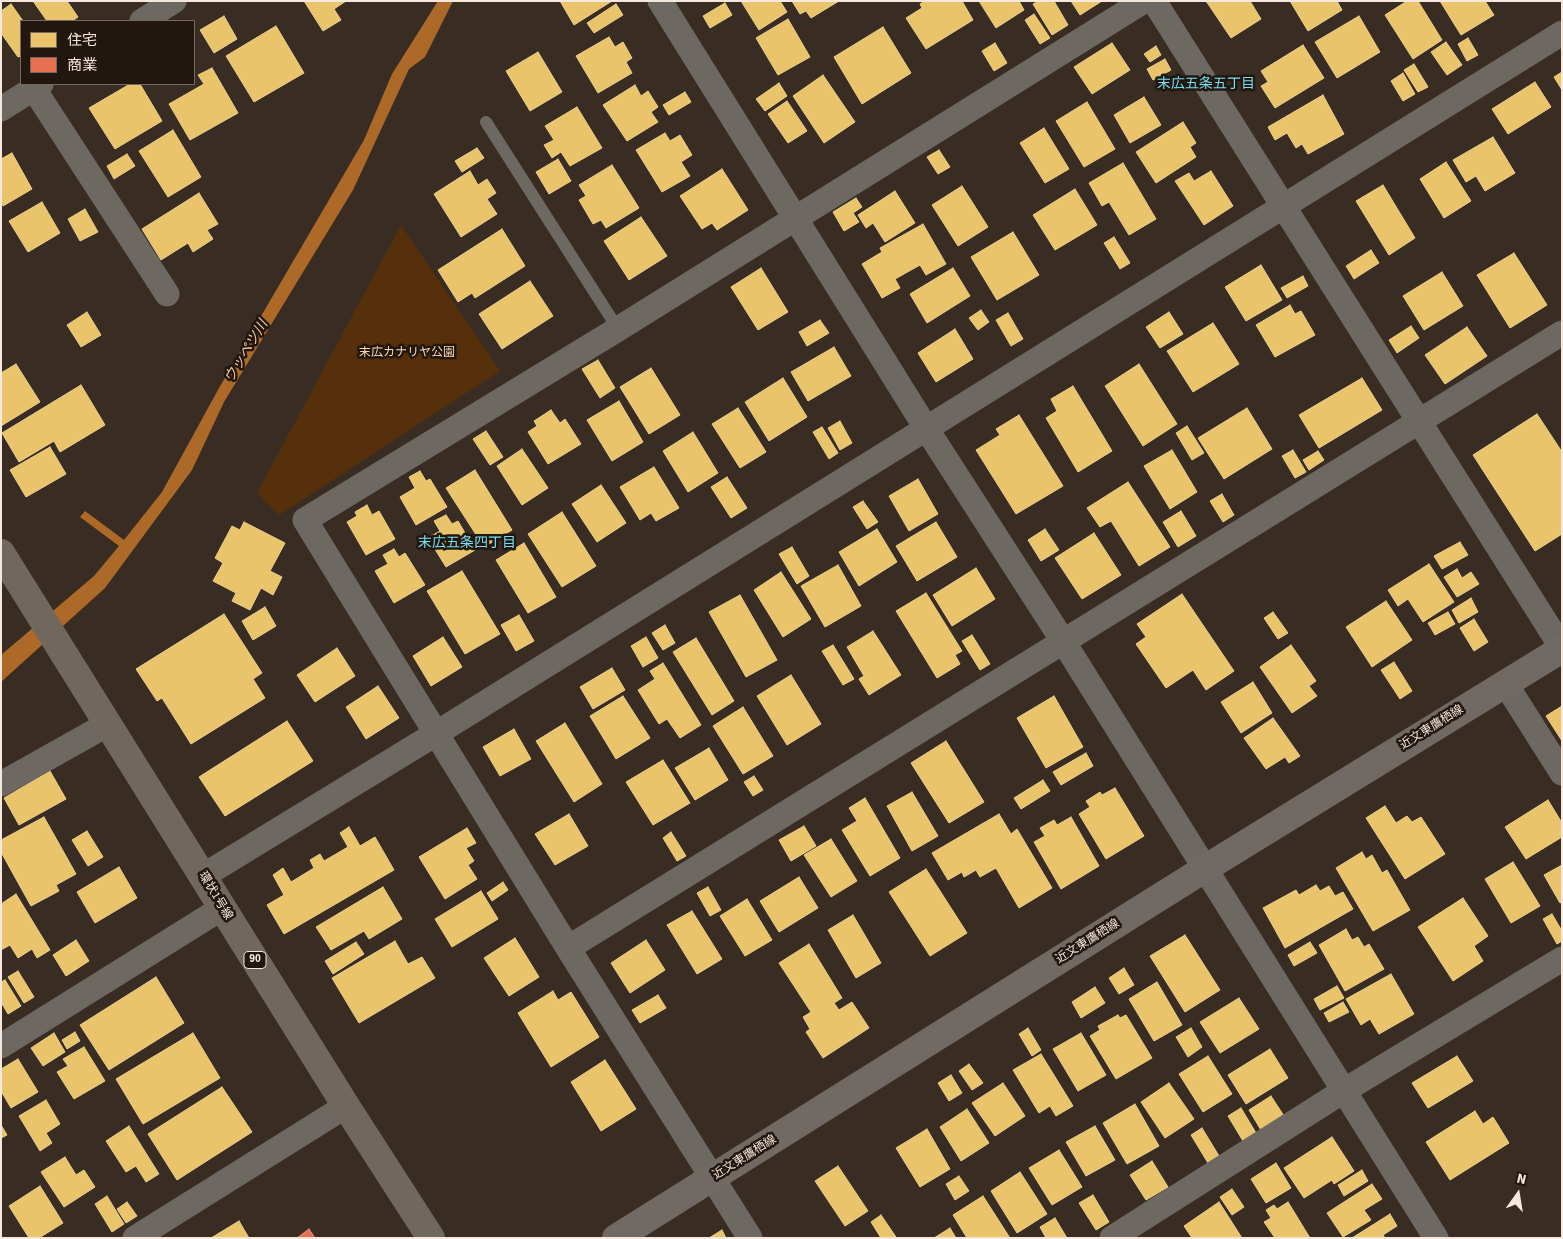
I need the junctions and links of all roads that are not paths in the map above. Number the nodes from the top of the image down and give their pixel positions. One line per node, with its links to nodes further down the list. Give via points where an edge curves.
1 (174, 1): 5 (street)
2 (1144, 1): 11 (street)
3 (1154, 1): 10 (street)
4 (667, 4): 11 (street)
5 (144, 20)
6 (1562, 34): 10 (street)
7 (38, 86): 8 (street); 12 (street)
8 (3, 104)
9 (486, 122): 13 (lane)
10 (1284, 205): 15 (street); 16 (street)
11 (795, 217): 13 (street); 16 (street)
12 (167, 294)
13 (618, 329): 22 (street, via 305,520)
14 (1562, 333): 15 (street)
15 (1420, 421): 18 (street); 19 (street)
16 (926, 428): 18 (street); 22 (street)
17 (1, 553): 21 (main road, 環状1号線 / 90)
18 (1064, 641): 25 (street); 28 (street)
19 (1562, 649): 20 (street, 近文東鷹栖線)
20 (1505, 683): 23 (street); 25 (street, 近文東鷹栖線)
21 (108, 724): 24 (street); 26 (main road, 環状1号線 / 90)
22 (437, 733): 26 (street); 28 (street)
23 (1562, 773)
24 (1, 784)
25 (1206, 868): 31 (street); 33 (street, 近文東鷹栖線)
26 (203, 876): 27 (main road, 環状1号線 / 90)
27 (222, 908): 30 (street); 32 (main road, 環状1号線 / 90)
28 (568, 948): 33 (street)
29 (1562, 959): 31 (street)
30 (1, 1046)
31 (1344, 1090): 38 (street); 39 (street)
32 (346, 1106): 34 (street); 35 (main road, 環状1号線 / 90)
33 (713, 1178): 36 (street, 近文東鷹栖線); 37 (street)
34 (135, 1238)
35 (430, 1238)
36 (616, 1238)
37 (750, 1238)
38 (1112, 1238)
39 (1436, 1238)

